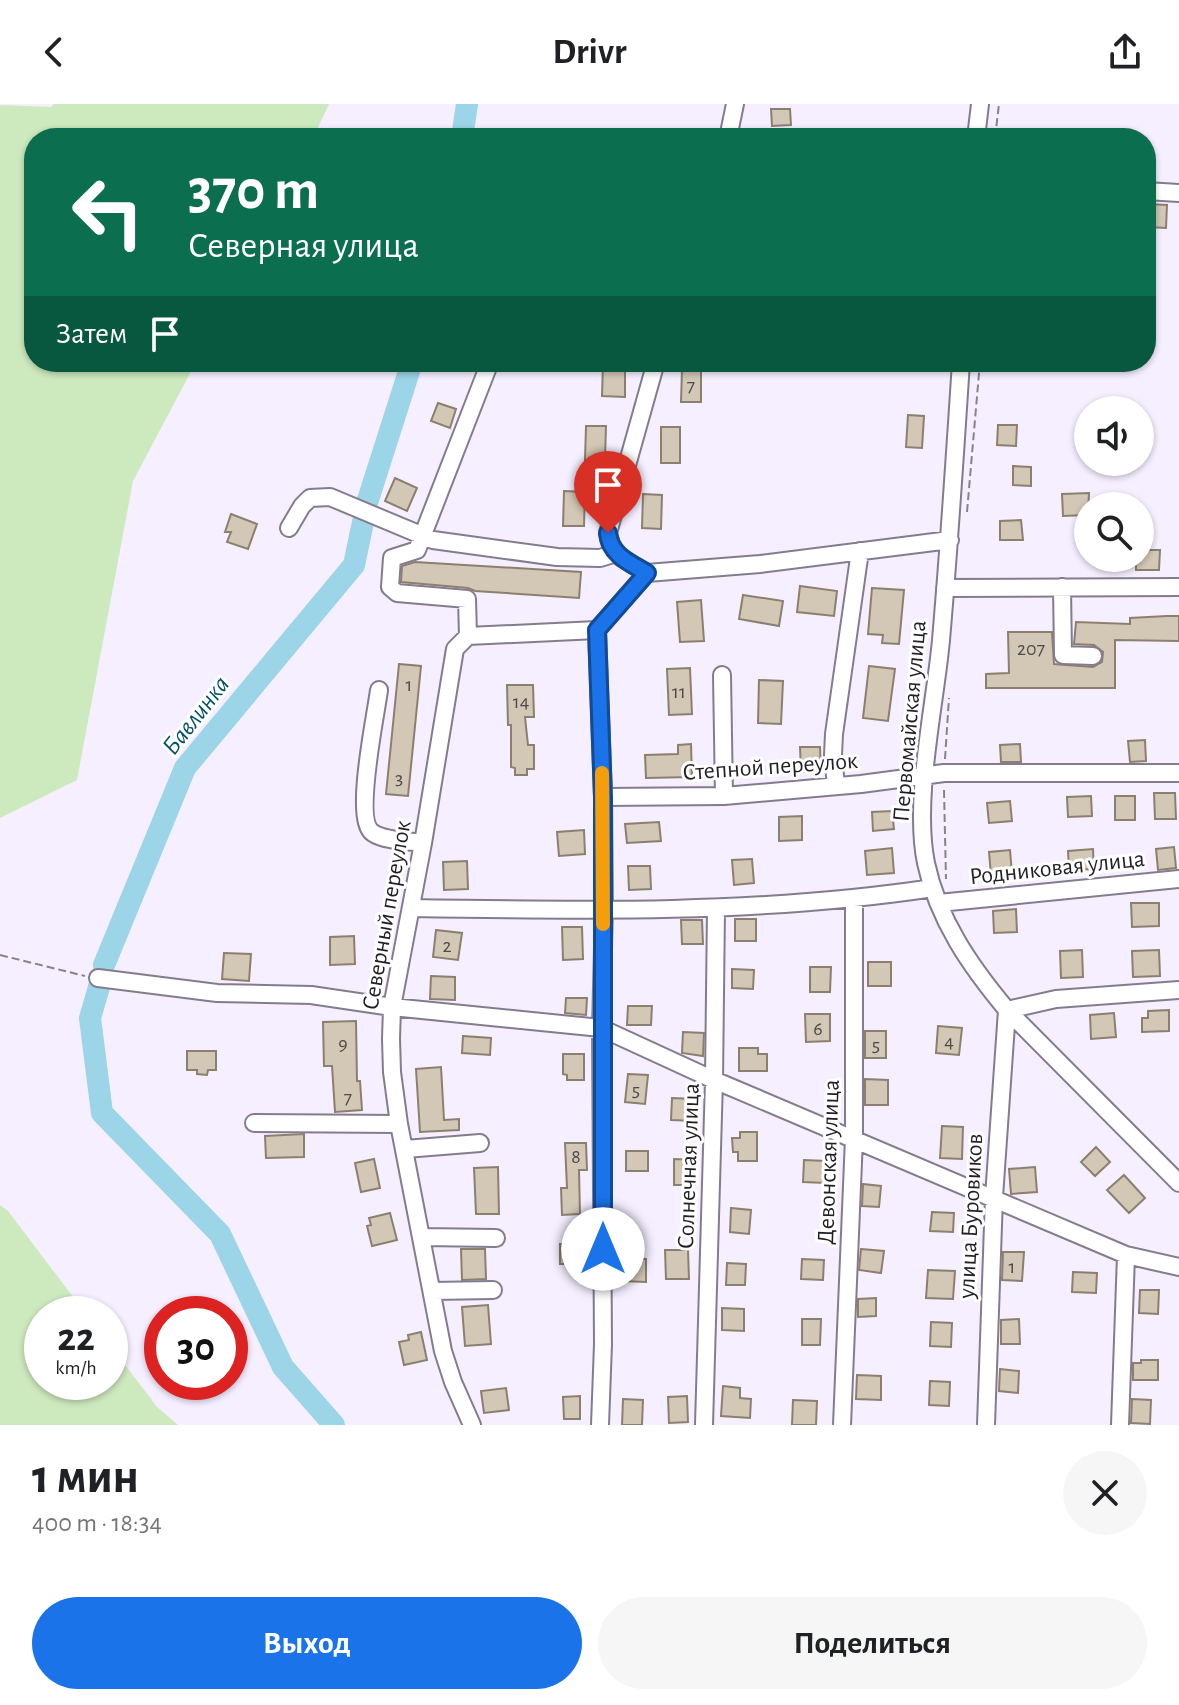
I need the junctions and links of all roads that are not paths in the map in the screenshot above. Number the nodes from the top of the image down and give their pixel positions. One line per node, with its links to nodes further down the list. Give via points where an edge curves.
1 (735, 104): 3 (street)
2 (980, 104): 4 (street)
3 (730, 128)
4 (977, 128)
5 (1156, 192): 6 (street)
6 (1179, 193)
7 (486, 372): 11 (street)
8 (653, 372): 14 (street, via 608,533)
9 (960, 372): 12 (street, Первомайская улица)
10 (289, 528): 11 (street, via 310,498 330,497)
11 (422, 535): 14 (street, via 557,557); 20 (street, via 417,550 392,558 390,587 397,593 467,599)
12 (950, 540): 13 (street); 18 (street, Первомайская улица)
13 (860, 551): 15 (street); 26 (street, via 834,734)
14 (619, 556): 15 (street)
15 (647, 573): 19 (street)
16 (1062, 587): 17 (street); 18 (street); 21 (street, via 1063,655)
17 (1179, 587)
18 (945, 588): 25 (street, Первомайская улица)
19 (597, 630): 20 (street); 28 (street)
20 (468, 636): 29 (street, Северный переулок, via 455,649)
21 (1093, 656)
22 (722, 675): 27 (street)
23 (379, 690): 29 (street, via 365,822 377,836)
24 (1179, 773): 25 (street, Степной переулок)
25 (925, 774): 26 (street, Степной переулок); 31 (street, Первомайская улица, via 923,831)
26 (836, 786): 27 (street, Степной переулок)
27 (724, 796): 28 (street, Степной переулок)
28 (603, 797): 34 (street)
29 (423, 843): 33 (street, Северный переулок)
30 (1179, 879): 31 (street, Родниковая улица)
31 (936, 896): 32 (street, Родниковая улица); 39 (street, Первомайская улица, via 953,937)
32 (854, 900): 35 (street, Родниковая улица); 44 (street, Девонская улица)
33 (411, 908): 34 (street, Родниковая улица); 38 (street, Северный переулок)
34 (604, 908): 35 (street, Родниковая улица); 40 (street)
35 (716, 908): 41 (street, Солнечная улица)
36 (98, 978): 38 (street)
37 (1179, 990): 39 (street, via 1056,999)
38 (392, 1007): 40 (street); 43 (street, Северный переулок)
39 (1007, 1010): 47 (street, Первомайская улица); 48 (street, улица Буровиков)
40 (601, 1028): 41 (street); 56 (street)
41 (714, 1080): 44 (street); 57 (street, Солнечная улица)
42 (254, 1123): 43 (street)
43 (399, 1124): 46 (street, Северный переулок)
44 (854, 1138): 48 (street); 58 (street, Девонская улица)
45 (480, 1143): 46 (street)
46 (405, 1149): 49 (street, Северный переулок)
47 (1179, 1183)
48 (994, 1197): 51 (street); 59 (street, улица Буровиков)
49 (421, 1237): 50 (street); 54 (street, Северный переулок)
50 (496, 1238)
51 (1126, 1255): 52 (street); 60 (street)
52 (1179, 1267)
53 (493, 1290): 54 (street)
54 (432, 1291): 55 (street, Северный переулок, via 447,1364)
55 (472, 1425)
56 (600, 1425)
57 (704, 1425)
58 (842, 1425)
59 (986, 1425)
60 (1120, 1425)

